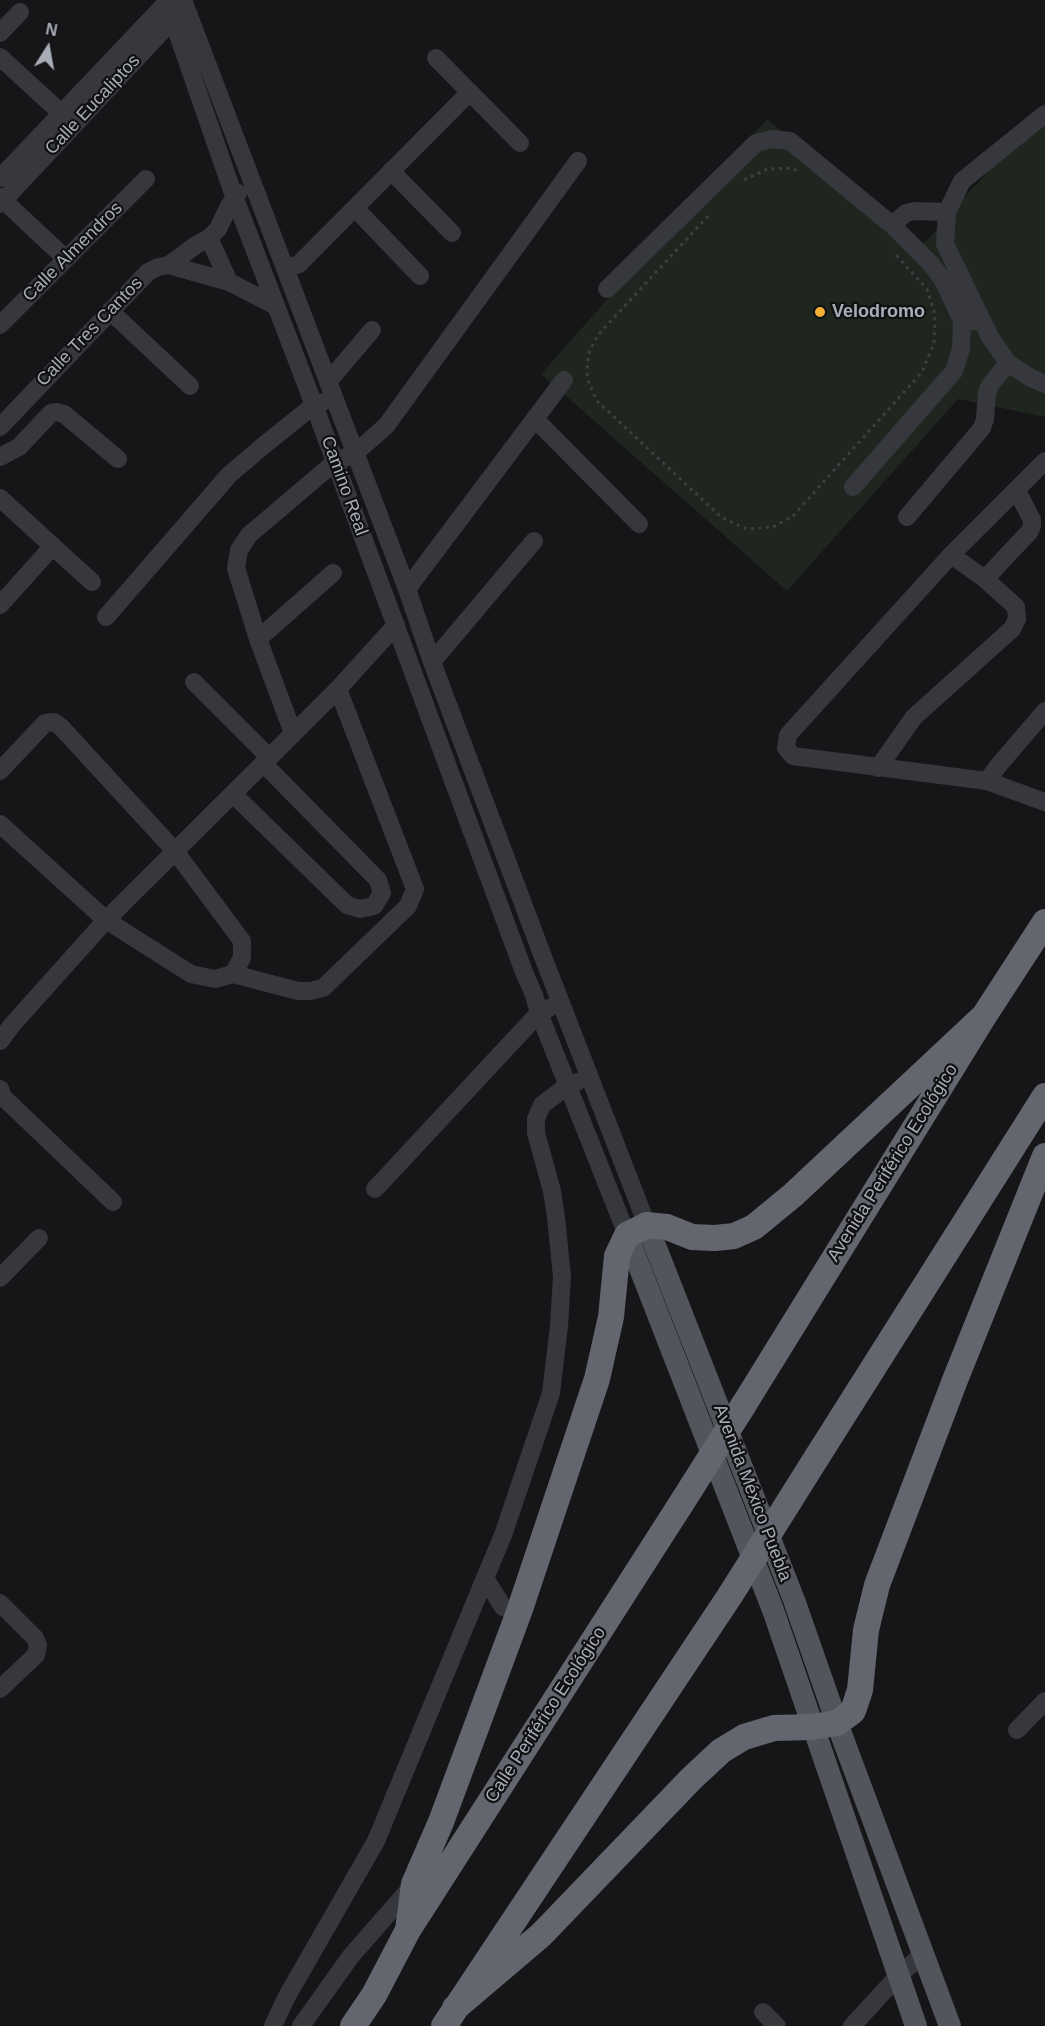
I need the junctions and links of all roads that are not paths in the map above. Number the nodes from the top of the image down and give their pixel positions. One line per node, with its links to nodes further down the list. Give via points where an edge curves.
1 (174, 2): 3 (street, Calle Eucaliptos); 9 (street, Calle Eucaliptos); 15 (street, Camino Real)
2 (20, 12): 4 (street)
3 (172, 21): 9 (street, Calle Eucaliptos); 16 (street, Camino Real)
4 (0, 33)
5 (0, 57): 9 (street)
6 (436, 58): 7 (street)
7 (470, 92): 10 (street); 12 (street)
8 (1045, 114): 19 (street, via 962,181)
9 (68, 119): 13 (street, Calle Eucaliptos); 17 (street, Calle Eucaliptos)
10 (520, 142)
11 (578, 161): 44 (street, via 386,426)
12 (391, 171): 18 (street); 21 (street)
13 (0, 178)
14 (146, 179): 23 (street, Calle Almendros)
15 (252, 181): 16 (street, Calle Tres Cantos); 25 (street, Camino Real)
16 (234, 196): 22 (street, Calle Tres Cantos); 29 (street, Camino Real)
17 (1, 201): 23 (street)
18 (354, 208): 25 (street, via 300,264); 26 (street)
19 (947, 212): 20 (street, via 906,213); 32 (street, via 945,244)
20 (892, 225): 28 (street, via 790,141 772,139 756,143); 31 (street, via 943,280)
21 (452, 233)
22 (209, 238): 24 (street, Calle Tres Cantos); 27 (street)
23 (66, 259): 33 (street, Calle Almendros)
24 (169, 265): 27 (street); 30 (street, Calle Tres Cantos, via 148,272)
25 (285, 269): 39 (street, Camino Real)
26 (420, 276)
27 (229, 282): 29 (street)
28 (607, 289)
29 (276, 306): 40 (street, Camino Real)
30 (110, 311): 38 (street); 41 (street, Calle Tres Cantos)
31 (962, 321): 32 (street); 49 (street, via 961,349 954,371)
32 (982, 321): 35 (street)
33 (0, 325)
34 (372, 330): 39 (street)
35 (1008, 363): 37 (street); 52 (street, via 990,385 982,428)
36 (564, 380): 42 (street)
37 (1045, 384)
38 (190, 386)
39 (331, 390): 40 (street); 44 (street, Camino Real)
40 (314, 405): 48 (street, Camino Real); 62 (street, via 229,475)
41 (8, 411): 43 (street, Calle Tres Cantos)
42 (535, 419): 53 (street); 60 (street)
43 (0, 427)
44 (355, 453): 48 (street); 60 (street, Camino Real)
45 (0, 457): 46 (street, via 19,447 51,413 57,412)
46 (118, 459)
47 (1045, 461): 50 (street)
48 (335, 462): 63 (street, Camino Real); 64 (street, via 249,535 239,550 236,568)
49 (854, 487)
50 (1017, 491): 56 (street); 58 (street, via 1032,520 1030,531)
51 (0, 498): 55 (street)
52 (908, 517)
53 (639, 524)
54 (534, 541): 65 (street)
55 (53, 546): 59 (street); 61 (street)
56 (951, 555): 58 (street); 71 (street, via 788,735 786,748 793,756)
57 (333, 573): 64 (street)
58 (985, 579): 71 (street, via 1016,607 1017,619 1011,629 914,717)
59 (92, 582)
60 (407, 589): 65 (street, Camino Real)
61 (0, 605)
62 (106, 617)
63 (396, 625): 67 (street); 81 (street, Camino Real)
64 (258, 639): 69 (street)
65 (432, 662): 80 (street, Camino Real)
66 (194, 682): 70 (street)
67 (338, 689): 69 (street); 82 (street, via 416,889 408,906 323,988 310,992)
68 (1045, 711): 73 (street)
69 (293, 734): 70 (street)
70 (266, 760): 74 (street); 74 (street, via 378,880 382,893 374,906 360,909 347,905)
71 (878, 768): 73 (street)
72 (0, 771): 77 (street, via 45,723 54,722)
73 (987, 781): 75 (street)
74 (232, 794): 77 (street)
75 (1045, 802)
76 (0, 824): 78 (street)
77 (175, 851): 78 (street); 82 (street, via 242,941 242,958)
78 (106, 920): 82 (street, via 191,974 215,979); 86 (street)
79 (1045, 922): 85 (highway, Avenida Periférico Ecológico)
80 (545, 962): 83 (street, Avenida México Puebla)
81 (524, 972): 84 (street, Avenida México Puebla)
82 (232, 974)
83 (561, 1001): 84 (street); 87 (street, Avenida México Puebla)
84 (539, 1013): 88 (street, Avenida México Puebla); 92 (street)
85 (984, 1016): 94 (highway, via 754,1227 734,1236 715,1238 692,1237 667,1227); 97 (highway, Avenida Periférico Ecológico)
86 (0, 1041)
87 (590, 1077): 88 (street); 94 (street, Avenida México Puebla)
88 (568, 1085): 94 (street, Avenida México Puebla); 98 (street, via 542,1105 536,1119 536,1133 552,1191 562,1277 551,1393)
89 (0, 1089): 93 (street, via 3,1097)
90 (1045, 1096): 111 (highway, bridge, via 731,1594)
91 (1045, 1156): 103 (highway, via 877,1585 853,1711)
92 (375, 1189)
93 (113, 1202)
94 (637, 1230): 100 (highway, via 617,1256 611,1317 597,1379); 103 (main road, Avenida México Puebla, via 794,1600); 104 (main road, Avenida México Puebla)
95 (39, 1238): 96 (street)
96 (0, 1277)
97 (743, 1406): 107 (highway, Calle Periférico Ecológico, bridge)
98 (485, 1578): 100 (street, via 503,1607); 112 (street, via 376,1841)
99 (0, 1603): 101 (street, via 38,1645 36,1655)
100 (519, 1612): 106 (highway)
101 (0, 1689)
102 (1045, 1701): 105 (street)
103 (837, 1723): 104 (highway); 108 (main road, Avenida México Puebla)
104 (812, 1727): 109 (main road, Avenida México Puebla); 111 (highway, via 774,1728 744,1737 721,1751 541,1935)
105 (1017, 1730)
106 (414, 1884): 107 (highway); 113 (street, via 351,1956)
107 (408, 1930): 114 (highway, Calle Periférico Ecológico)
108 (923, 1953): 109 (street); 118 (main road, Avenida México Puebla)
109 (898, 1976): 116 (street); 117 (main road, Avenida México Puebla)
110 (763, 2012): 115 (street)
111 (450, 2017)
112 (273, 2026)
113 (301, 2026)
114 (353, 2026)
115 (777, 2026)
116 (852, 2026)
117 (916, 2026)
118 (950, 2026)

